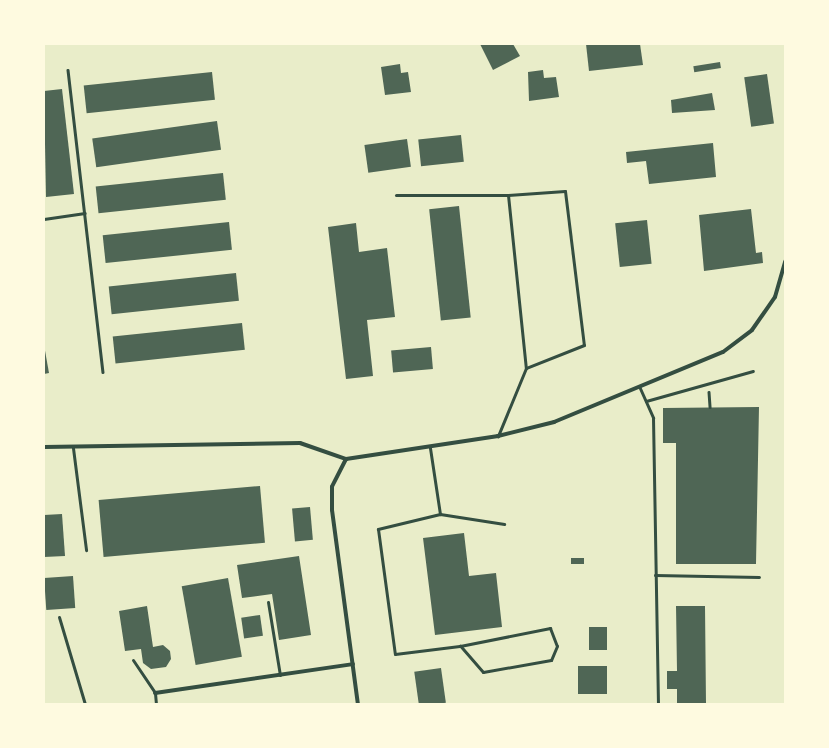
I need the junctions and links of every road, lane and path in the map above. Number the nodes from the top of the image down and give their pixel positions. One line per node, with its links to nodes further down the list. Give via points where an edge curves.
1 (68, 70): 4 (path)
2 (396, 194): 3 (lane)
3 (508, 195): 7 (lane); 7 (lane, via 565,191 584,345)
4 (86, 214): 5 (path); 9 (path)
5 (44, 219)
6 (785, 261): 10 (street, via 775,297 752,330 723,352)
7 (526, 368): 12 (lane)
8 (753, 371): 11 (lane)
9 (103, 372)
10 (639, 386): 11 (lane); 12 (street, via 554,422)
11 (646, 401): 20 (lane, via 653,418)
12 (498, 436): 15 (street)
13 (44, 447): 14 (street)
14 (73, 448): 16 (street, via 300,443); 19 (lane)
15 (430, 448): 16 (street); 17 (lane)
16 (346, 459): 26 (street, via 332,487 332,510)
17 (440, 514): 18 (lane); 24 (lane, via 378,529 395,654)
18 (504, 524)
19 (86, 550)
20 (655, 575): 21 (lane); 32 (lane)
21 (759, 577)
22 (268, 602): 27 (lane)
23 (59, 617): 29 (lane)
24 (460, 646): 24 (lane, via 483,672 551,660 557,646 550,628)
25 (133, 660): 28 (lane)
26 (353, 664): 27 (street); 31 (street)
27 (280, 675): 28 (street)
28 (155, 693): 30 (lane)
29 (85, 704)
30 (156, 704)
31 (358, 704)
32 (658, 704)

